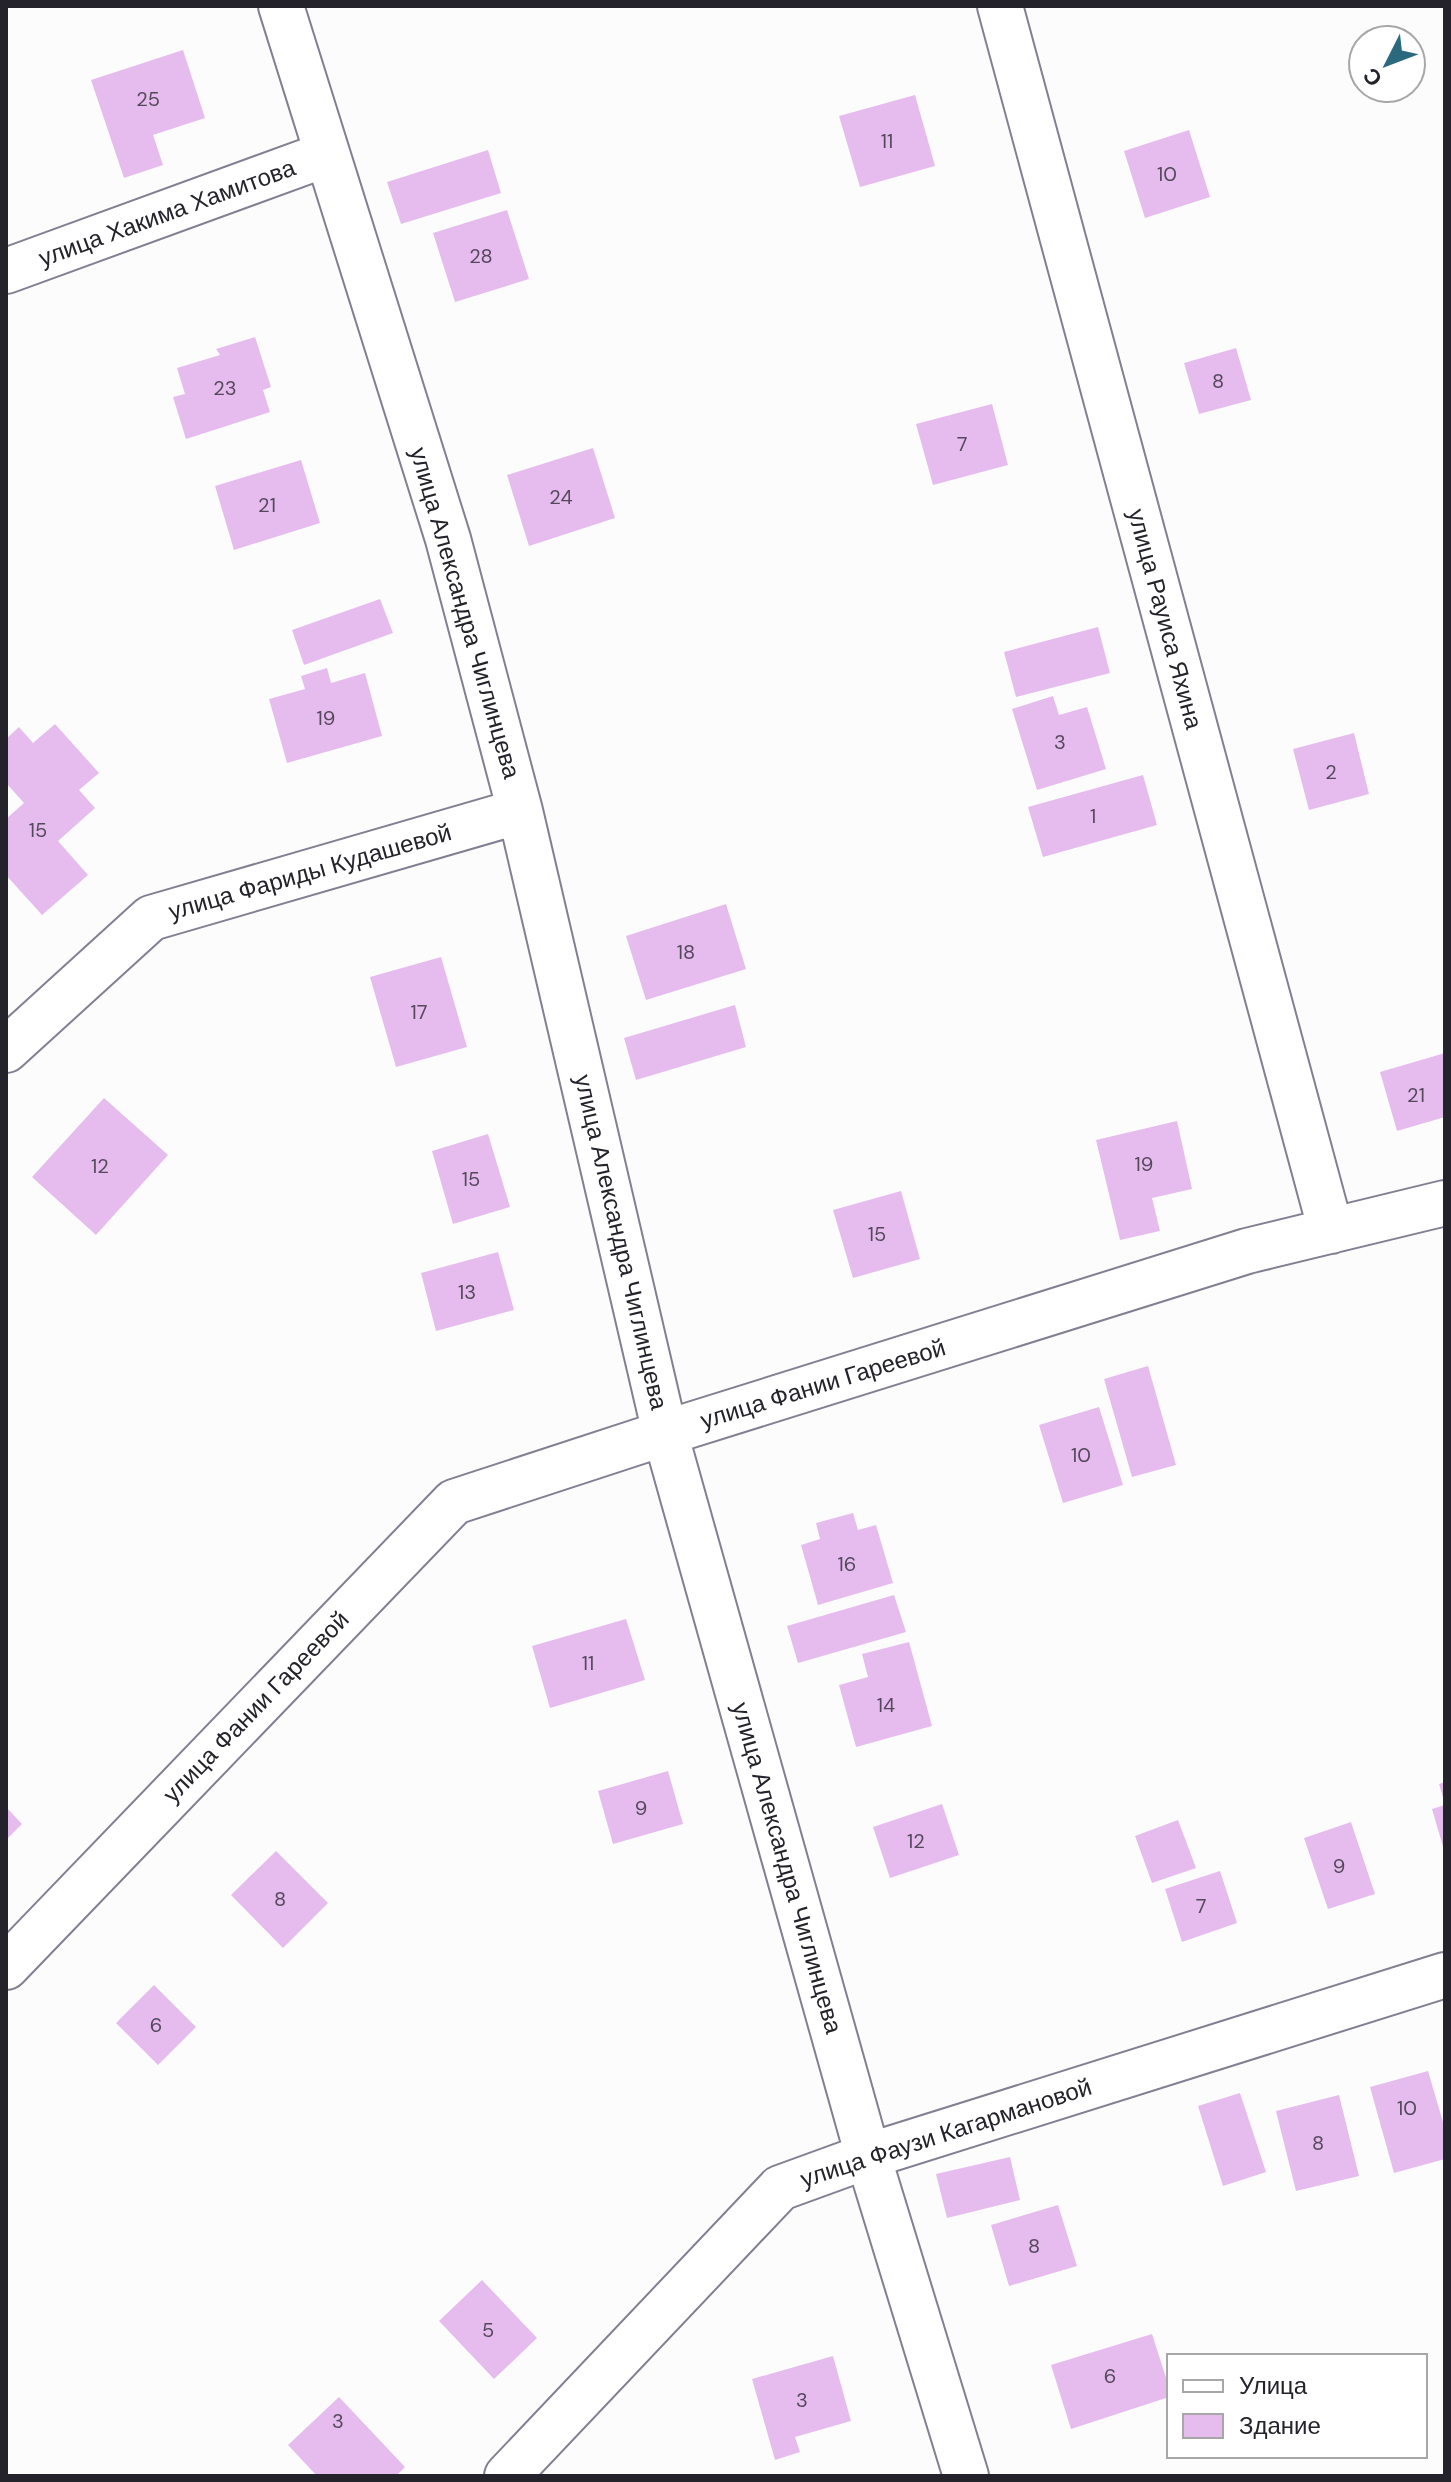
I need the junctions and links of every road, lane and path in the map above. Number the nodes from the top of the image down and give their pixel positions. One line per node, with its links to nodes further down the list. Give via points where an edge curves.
1 (281, 6): 3 (street, улица Александра Чиглинцева)
2 (1000, 6): 8 (street, улица Рауиса Яхина)
3 (327, 154): 4 (street, улица Хакима Хамитова); 5 (street, улица Александра Чиглинцева, via 448,539)
4 (6, 271)
5 (520, 811): 6 (street, улица Фариды Кудашевой, via 151,918); 9 (street, улица Александра Чиглинцева)
6 (6, 1050)
7 (1445, 1203): 8 (street, улица Фании Гареевой)
8 (1331, 1231): 9 (street, улица Фании Гареевой, via 1247,1251)
9 (665, 1433): 10 (street, улица Фании Гареевой, via 454,1502); 12 (street, улица Александра Чиглинцева)
10 (6, 1967)
11 (1445, 1975): 12 (street, улица Фаузи Кагармановой)
12 (868, 2156): 13 (street, улица Фаузи Кагармановой, via 780,2188); 14 (street, улица Александра Чиглинцева)
13 (507, 2476)
14 (966, 2476)

